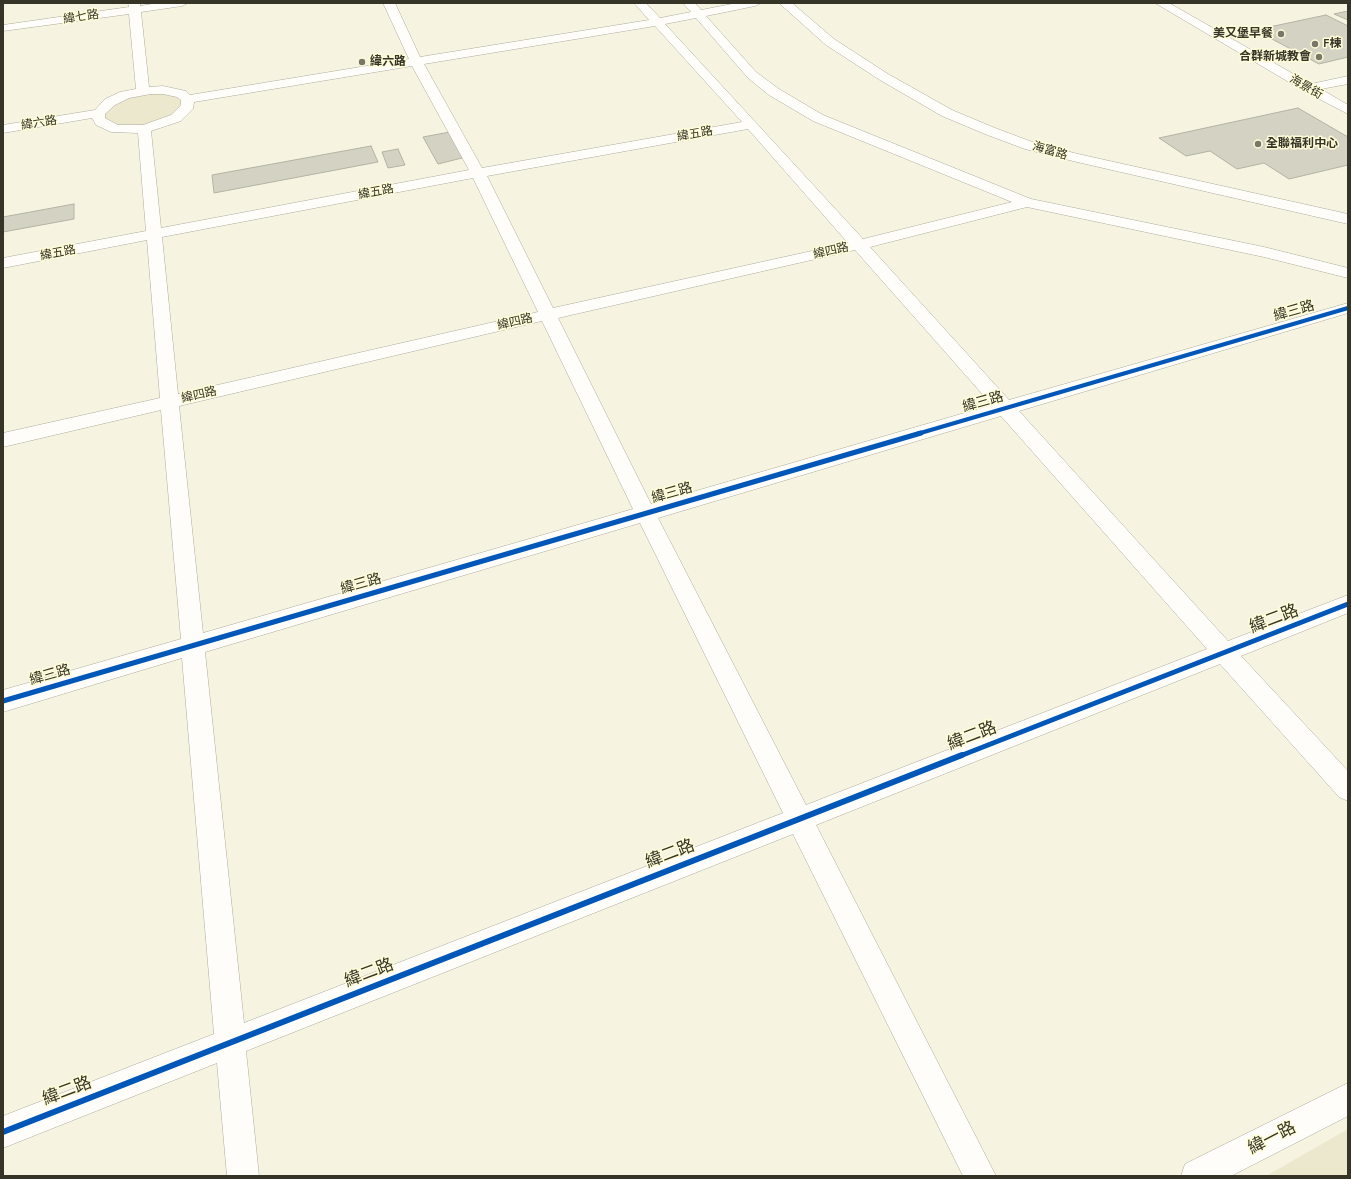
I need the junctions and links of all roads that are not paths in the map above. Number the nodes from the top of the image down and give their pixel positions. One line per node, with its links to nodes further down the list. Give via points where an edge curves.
1 (182, 3): 8 (street, 緯七路)
2 (389, 3): 12 (street)
3 (640, 3): 10 (street)
4 (689, 3): 9 (street)
5 (755, 3): 9 (street)
6 (784, 3): 24 (street, 海富路, via 830,42 884,77 947,113 990,131 1030,146 1077,158)
7 (1161, 3): 14 (street, 海景街)
8 (134, 6): 11 (street, 緯七路); 15 (street)
9 (698, 14): 10 (street); 23 (street, via 752,75 774,92 818,118)
10 (656, 22): 12 (street); 19 (street)
11 (3, 28)
12 (416, 61): 16 (street); 22 (street)
13 (1348, 80): 14 (street)
14 (1309, 88): 17 (street, 海景街)
15 (143, 91): 16 (street, via 175,92); 18 (street, via 115,99)
16 (187, 99): 21 (street, via 188,106 176,118)
17 (1348, 110)
18 (99, 113): 20 (street, 緯六路); 21 (street, via 98,118 107,126 124,130)
19 (750, 124): 22 (street, 緯五路); 26 (street)
20 (3, 129)
21 (144, 129): 25 (street)
22 (478, 173): 25 (street, 緯五路); 30 (street)
23 (1027, 204): 26 (street, 緯四路); 28 (street, via 1264,252)
24 (1348, 219)
25 (154, 235): 27 (street, 緯五路); 31 (street)
26 (858, 245): 30 (street, 緯四路); 32 (street)
27 (3, 264)
28 (1348, 273)
29 (1348, 308): 32 (street, 緯三路)
30 (547, 315): 31 (street, 緯四路); 34 (street)
31 (170, 402): 33 (street, 緯四路); 36 (street)
32 (1003, 408): 34 (street, 緯三路); 37 (street)
33 (3, 440)
34 (645, 514): 36 (street, 緯三路); 40 (street)
35 (1348, 604): 37 (street, 緯二路)
36 (193, 646): 38 (street, 緯三路); 41 (street)
37 (1224, 653): 39 (street); 40 (street, 緯二路)
38 (3, 701)
39 (1348, 789)
40 (799, 819): 41 (street, 緯二路); 45 (street)
41 (230, 1042): 43 (street, 緯二路); 44 (street)
42 (1348, 1099): 46 (street, 緯一路)
43 (3, 1132)
44 (243, 1176)
45 (980, 1176)
46 (1197, 1176)

